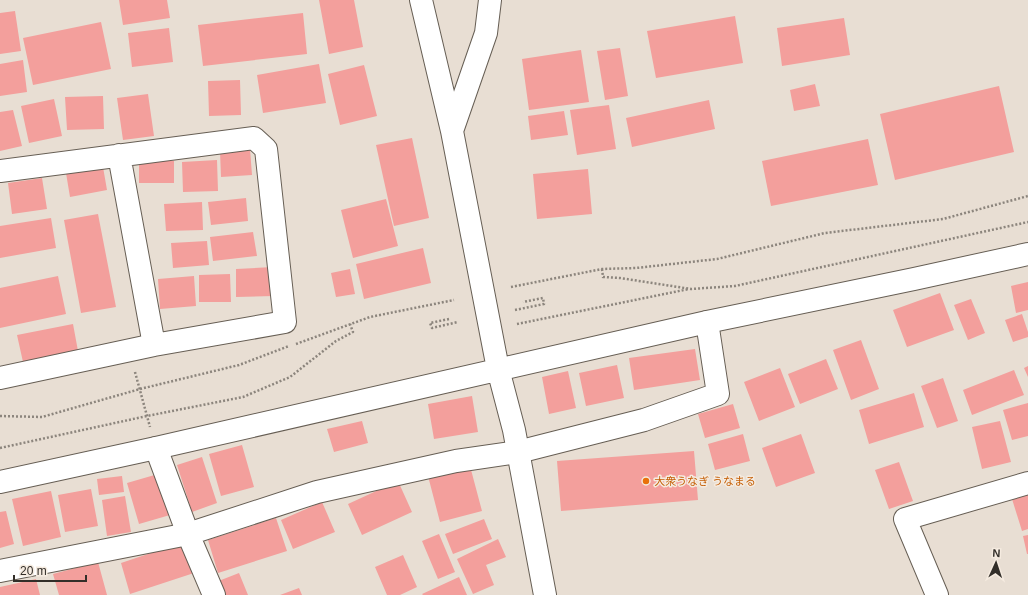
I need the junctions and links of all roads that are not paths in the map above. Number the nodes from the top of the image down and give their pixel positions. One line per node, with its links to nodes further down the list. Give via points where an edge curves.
1 (421, 0): 3 (street)
2 (490, 0): 3 (street, via 486,33)
3 (452, 130): 9 (street)
4 (118, 155): 5 (street); 8 (street); 8 (street, via 254,138 266,149 285,322)
5 (0, 171)
6 (1028, 254): 7 (street)
7 (707, 322): 9 (street); 12 (street, via 718,394 644,420)
8 (154, 345): 10 (street)
9 (498, 369): 11 (street); 12 (street)
10 (0, 378)
11 (156, 448): 13 (street); 15 (street)
12 (518, 452): 15 (street, via 456,461 317,492); 18 (street)
13 (0, 482)
14 (1028, 483): 19 (street, via 905,519)
15 (188, 534): 16 (street); 17 (street)
16 (0, 571)
17 (214, 595)
18 (545, 595)
19 (936, 595)

